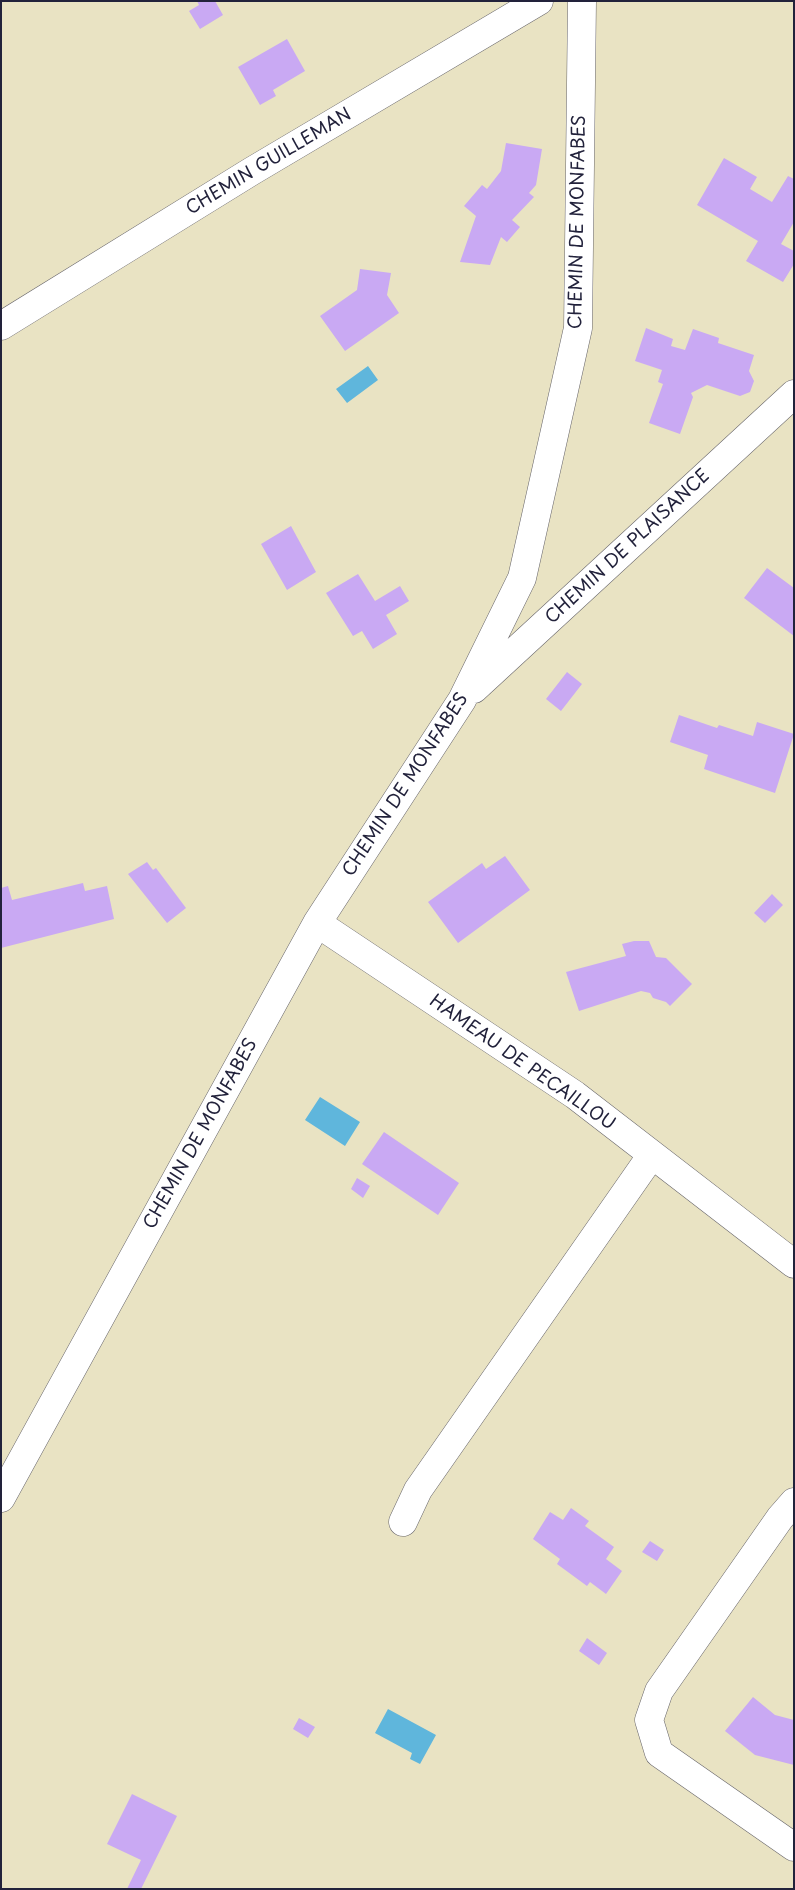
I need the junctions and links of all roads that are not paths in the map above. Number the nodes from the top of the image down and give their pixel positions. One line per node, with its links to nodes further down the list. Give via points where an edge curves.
1 (539, 1): 3 (street, CHEMIN GUILLEMAN, via 252,171)
2 (582, 1): 6 (street, CHEMIN DE MONFABES, via 578,328 522,578)
3 (1, 326)
4 (794, 394): 5 (street, CHEMIN DE PLAISANCE)
5 (782, 418): 6 (street, CHEMIN DE PLAISANCE)
6 (462, 700): 7 (street, CHEMIN DE MONFABES)
7 (317, 923): 8 (street, HAMEAU DE PECAILLOU, via 575,1096); 10 (street, CHEMIN DE MONFABES)
8 (651, 1156): 9 (street, HAMEAU DE PECAILLOU); 12 (street, via 418,1490)
9 (794, 1264)
10 (1, 1498)
11 (794, 1502): 13 (street, via 659,1691 649,1720 659,1753)
12 (402, 1522)
13 (794, 1847)

